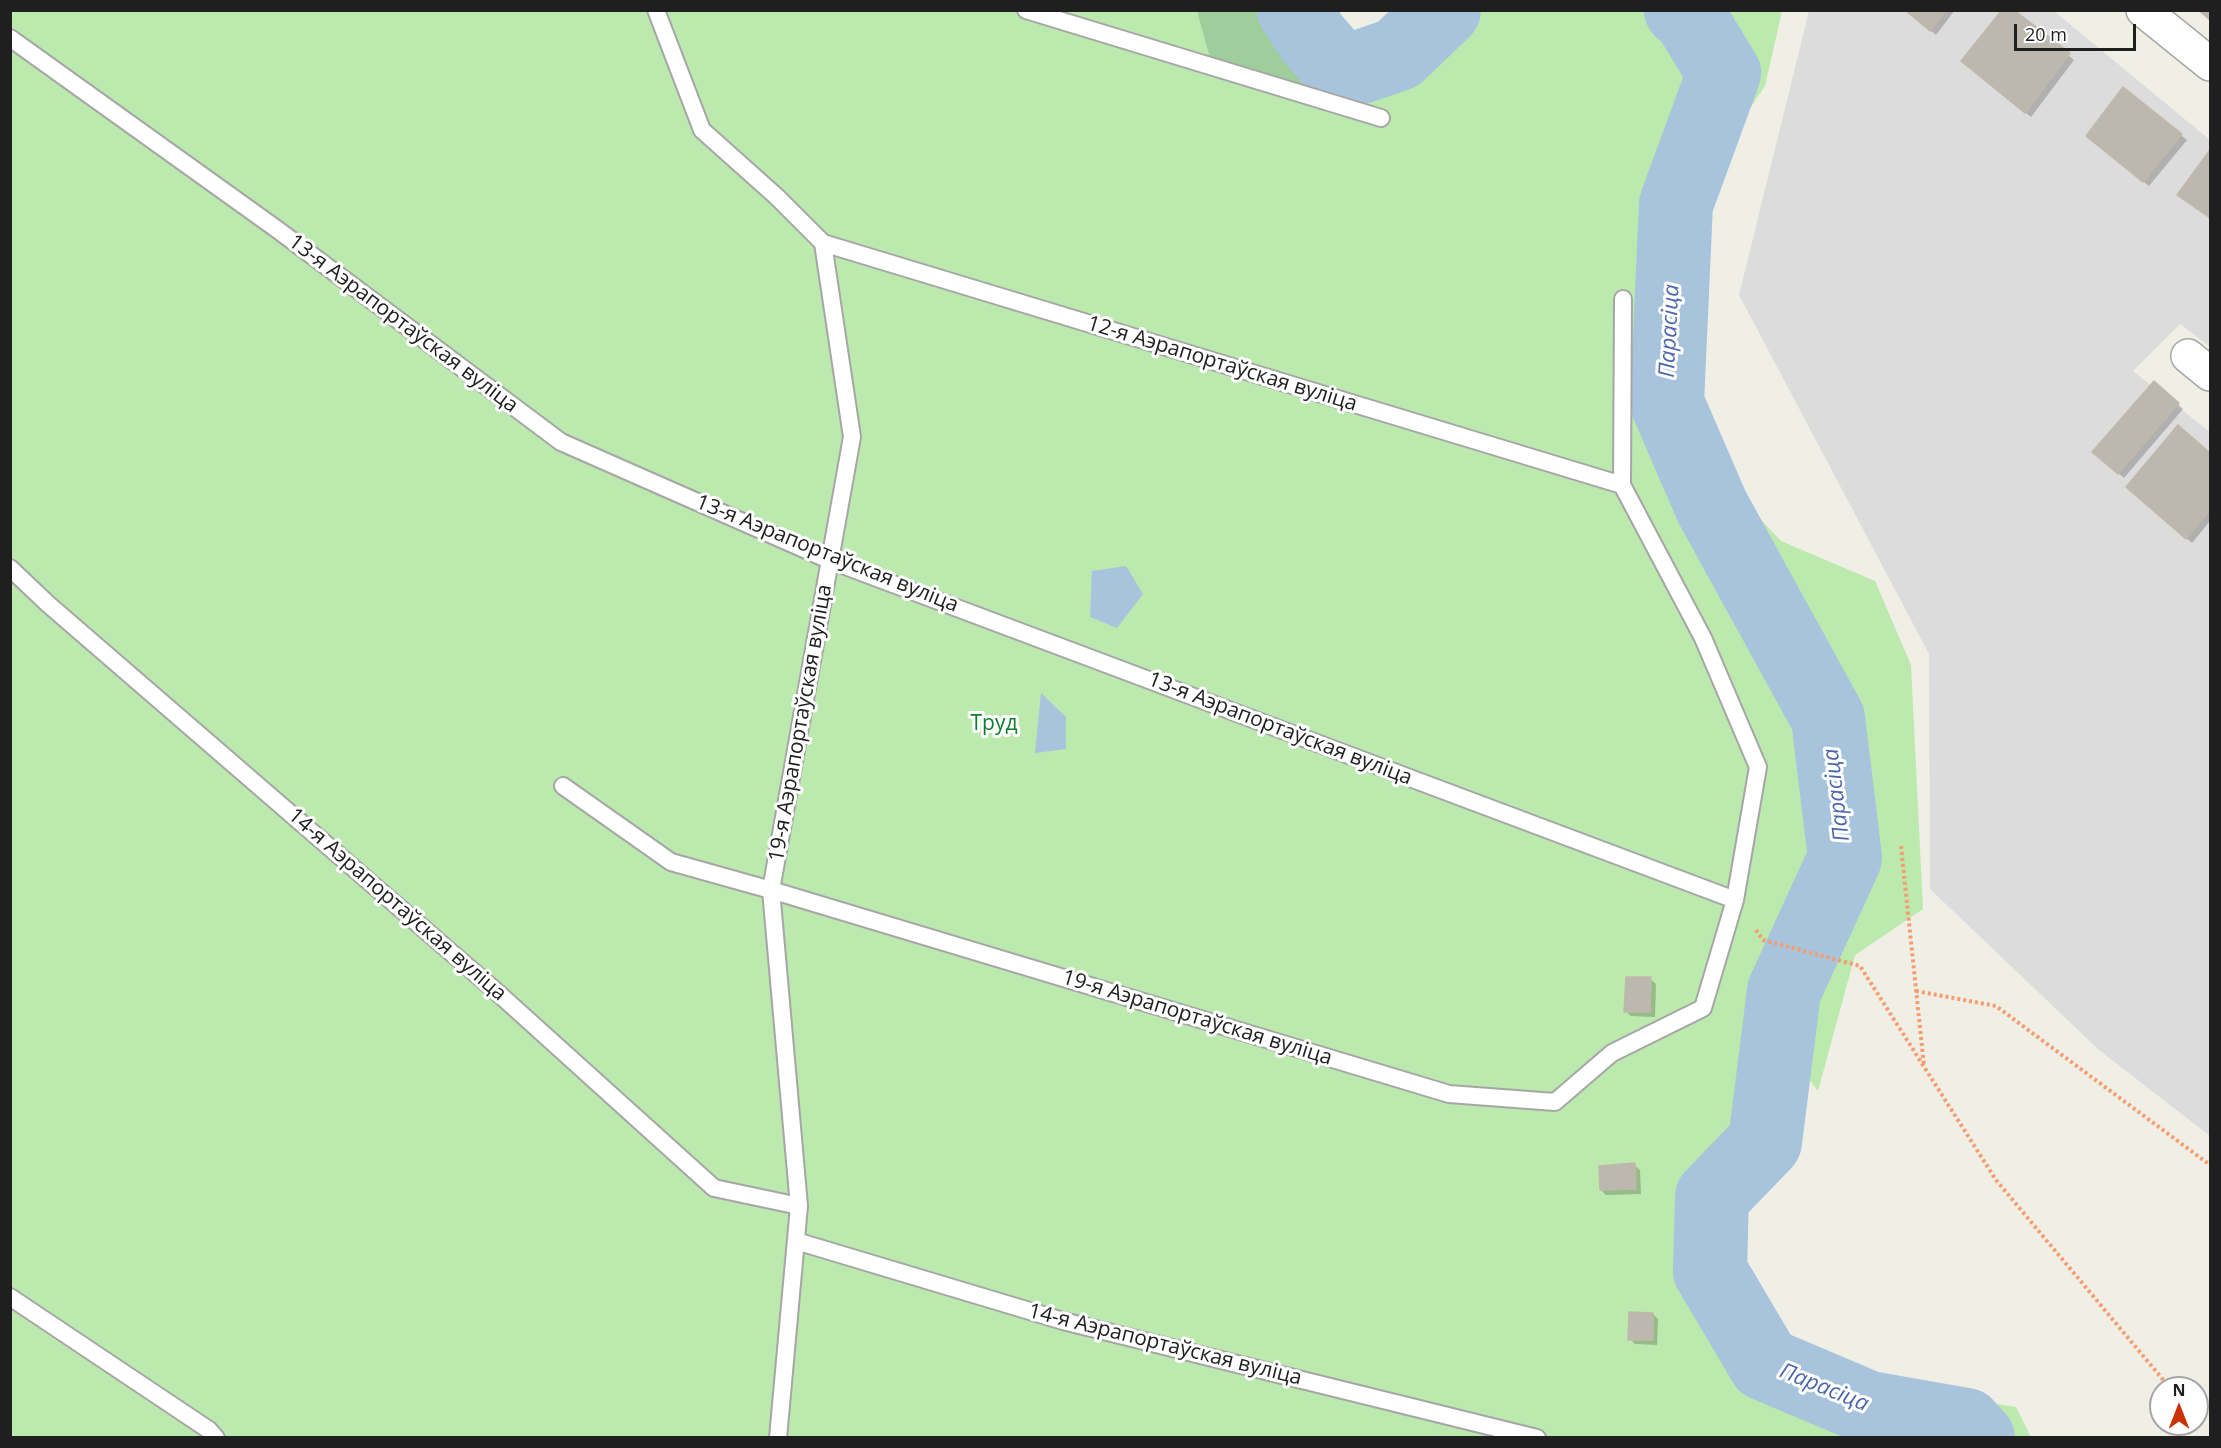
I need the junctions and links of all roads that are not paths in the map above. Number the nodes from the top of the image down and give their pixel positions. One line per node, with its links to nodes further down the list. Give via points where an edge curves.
1 (656, 10): 7 (lane, via 702,130)
2 (1026, 10): 6 (lane)
3 (2143, 10): 5 (street)
4 (10, 38): 10 (lane, 13-я Аэрапортаўская вуліца, via 278,230 561,442)
5 (2211, 64)
6 (1381, 118)
7 (823, 243): 9 (lane, 12-я Аэрапортаўская вуліца); 10 (lane, 19-я Аэрапортаўская вуліца, via 852,437)
8 (1623, 299): 9 (lane)
9 (1622, 484): 14 (lane, 19-я Аэрапортаўская вуліца, via 1703,638 1758,767)
10 (830, 560): 13 (lane, 19-я Аэрапортаўская вуліца); 14 (lane, 13-я Аэрапортаўская вуліца)
11 (10, 568): 15 (lane, 14-я Аэрапортаўская вуліца, via 498,993 714,1188)
12 (563, 786): 13 (lane, via 671,862)
13 (771, 890): 14 (lane, 19-я Аэрапортаўская вуліца, via 1449,1094 1555,1102 1612,1053 1703,1008); 15 (lane, 19-я Аэрапортаўская вуліца)
14 (1735, 900)
15 (799, 1206): 16 (lane, 19-я Аэрапортаўская вуліца)
16 (796, 1241): 19 (lane, 19-я Аэрапортаўская вуліца); 20 (lane, 14-я Аэрапортаўская вуліца, via 1063,1321)
17 (10, 1297): 18 (lane)
18 (216, 1437)
19 (778, 1437)
20 (1537, 1437)

